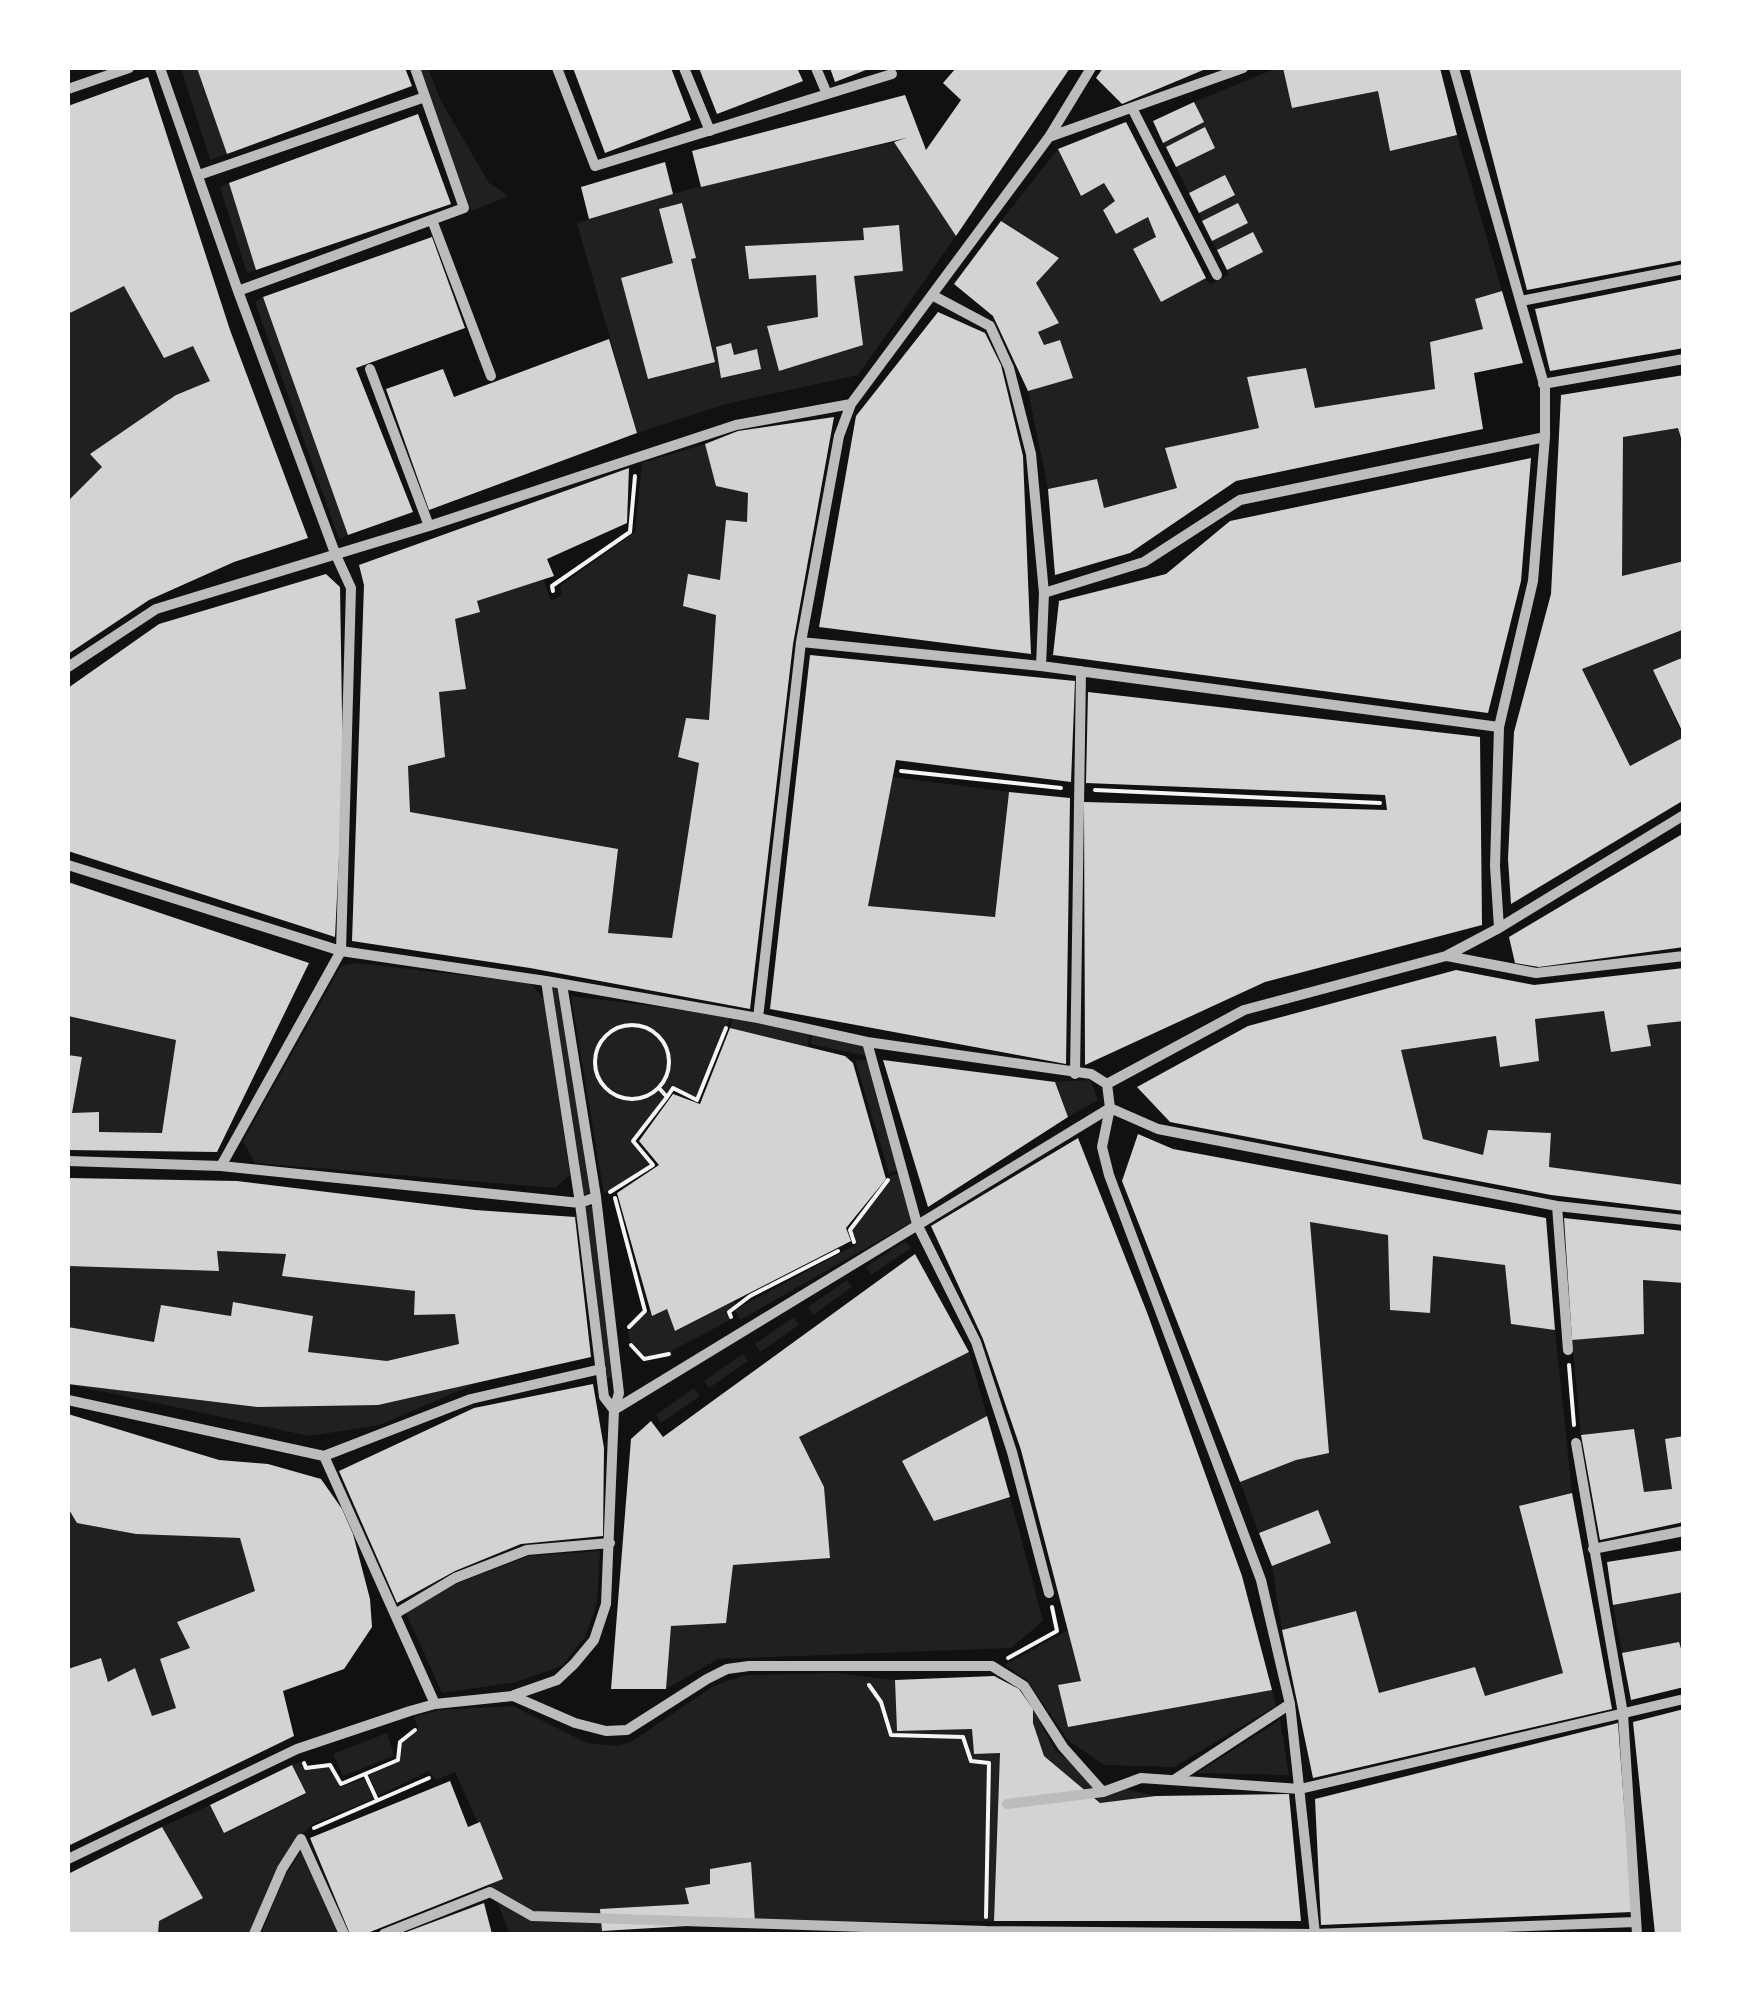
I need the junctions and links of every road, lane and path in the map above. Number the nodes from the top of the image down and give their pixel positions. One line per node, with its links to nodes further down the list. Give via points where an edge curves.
1 (129, 68): 11 (street)
2 (160, 68): 17 (street)
3 (415, 68): 13 (street)
4 (557, 68): 15 (street, via 595,166)
5 (684, 68): 15 (street)
6 (816, 68): 12 (street)
7 (1091, 68): 16 (street)
8 (1243, 68): 14 (street)
9 (1454, 68): 23 (street)
10 (892, 74): 12 (street)
11 (68, 89)
12 (827, 94): 15 (street)
13 (426, 97): 17 (street); 18 (street, via 464,208)
14 (1133, 110): 16 (street); 20 (street)
15 (710, 131)
16 (1049, 137): 22 (street)
17 (199, 176): 21 (street)
18 (432, 220): 21 (street); 26 (street)
19 (1684, 269): 23 (street)
20 (1218, 275)
21 (238, 290): 32 (street)
22 (932, 294): 28 (street); 34 (street, via 990,326 1009,368 1031,454)
23 (1521, 302): 27 (street)
24 (1684, 360): 27 (street)
25 (370, 369): 31 (street)
26 (491, 376)
27 (1543, 384): 29 (street)
28 (850, 404): 30 (street, via 736,424); 35 (street, via 838,436)
29 (1545, 437): 34 (street, via 1240,500 1144,562); 39 (street, via 1533,582)
30 (638, 457): 31 (street); 33 (path, via 630,532)
31 (429, 526): 32 (street)
32 (335, 553): 37 (street, via 156,609); 46 (street, via 352,588)
33 (553, 591)
34 (1044, 593): 36 (street)
35 (801, 642): 36 (street); 52 (street)
36 (1041, 666): 38 (street)
37 (68, 667)
38 (1081, 671): 39 (street); 41 (street)
39 (1499, 727): 45 (street)
40 (901, 772): 41 (path)
41 (1077, 789): 42 (path); 54 (street)
42 (1380, 803)
43 (1684, 815): 45 (street)
44 (68, 865): 46 (street)
45 (1499, 928): 47 (street)
46 (341, 951): 49 (street); 60 (street)
47 (1446, 956): 48 (street, via 1536,974); 55 (street, via 1244,1010)
48 (1684, 956)
49 (546, 981): 50 (street); 64 (street)
50 (562, 984): 52 (street); 63 (street)
51 (731, 1016): 57 (path, via 697,1100 673,1088)
52 (758, 1018): 53 (street)
53 (867, 1042): 54 (street); 67 (street)
54 (1075, 1074): 55 (street)
55 (1107, 1084): 58 (street)
56 (659, 1088): 56 (path, via 669,1066 655,1033 632,1025 602,1040 595,1062 603,1086 637,1099); 57 (path)
57 (666, 1097): 62 (path, via 633,1141 653,1164)
58 (1110, 1108): 65 (street, via 1158,1129); 67 (street); 90 (street, via 1102,1147 1109,1175 1261,1580)
59 (68, 1161): 60 (street)
60 (221, 1166): 64 (street)
61 (888, 1175): 68 (path, via 850,1230)
62 (613, 1190): 63 (path); 71 (path, via 646,1310)
63 (596, 1197): 64 (street); 77 (street, via 619,1394)
64 (580, 1203): 75 (street)
65 (1556, 1206): 66 (street); 74 (street)
66 (1684, 1220)
67 (917, 1224): 77 (street); 83 (street, via 976,1342)
68 (855, 1243)
69 (837, 1252): 70 (path, via 750,1296 730,1312)
70 (732, 1320)
71 (626, 1332)
72 (629, 1342): 73 (path, via 644,1360)
73 (682, 1347)
74 (1568, 1350): 78 (path)
75 (601, 1369): 77 (street, via 604,1397); 79 (street, via 471,1399)
76 (68, 1400): 79 (street)
77 (614, 1410): 81 (street)
78 (1576, 1443): 82 (street)
79 (324, 1456): 84 (street)
80 (1684, 1532): 82 (street)
81 (610, 1543): 84 (street, via 527,1550 455,1578); 87 (street, via 606,1604 594,1640 557,1680)
82 (1593, 1549): 92 (street)
83 (1049, 1592): 85 (path, via 1057,1631)
84 (395, 1614): 89 (street)
85 (992, 1666): 87 (street, via 749,1666 727,1670 627,1730 575,1723); 98 (street, via 1024,1686)
86 (867, 1683): 104 (path, via 891,1735 963,1737 970,1761 989,1763)
87 (513, 1696): 89 (street)
88 (1684, 1699): 92 (street)
89 (435, 1704): 91 (street)
90 (1290, 1704): 96 (street); 97 (street)
91 (410, 1711): 93 (street); 94 (path, via 416,1729 400,1742 398,1760)
92 (1623, 1714): 97 (street); 103 (street)
93 (298, 1749): 94 (path, via 306,1768 330,1765 342,1784); 102 (street)
94 (365, 1774): 99 (path)
95 (428, 1778): 99 (path)
96 (1173, 1781): 97 (street); 98 (street, via 1141,1778)
97 (1300, 1789): 108 (street)
98 (1102, 1792): 100 (street)
99 (377, 1800): 101 (path)
100 (1007, 1804)
101 (301, 1839): 105 (street); 106 (street)
102 (68, 1859)
103 (1637, 1928): 108 (street)
104 (986, 1931): 107 (street, via 532,1916 490,1892); 108 (street)
105 (254, 1934)
106 (344, 1934)
107 (384, 1934)
108 (1314, 1934)

